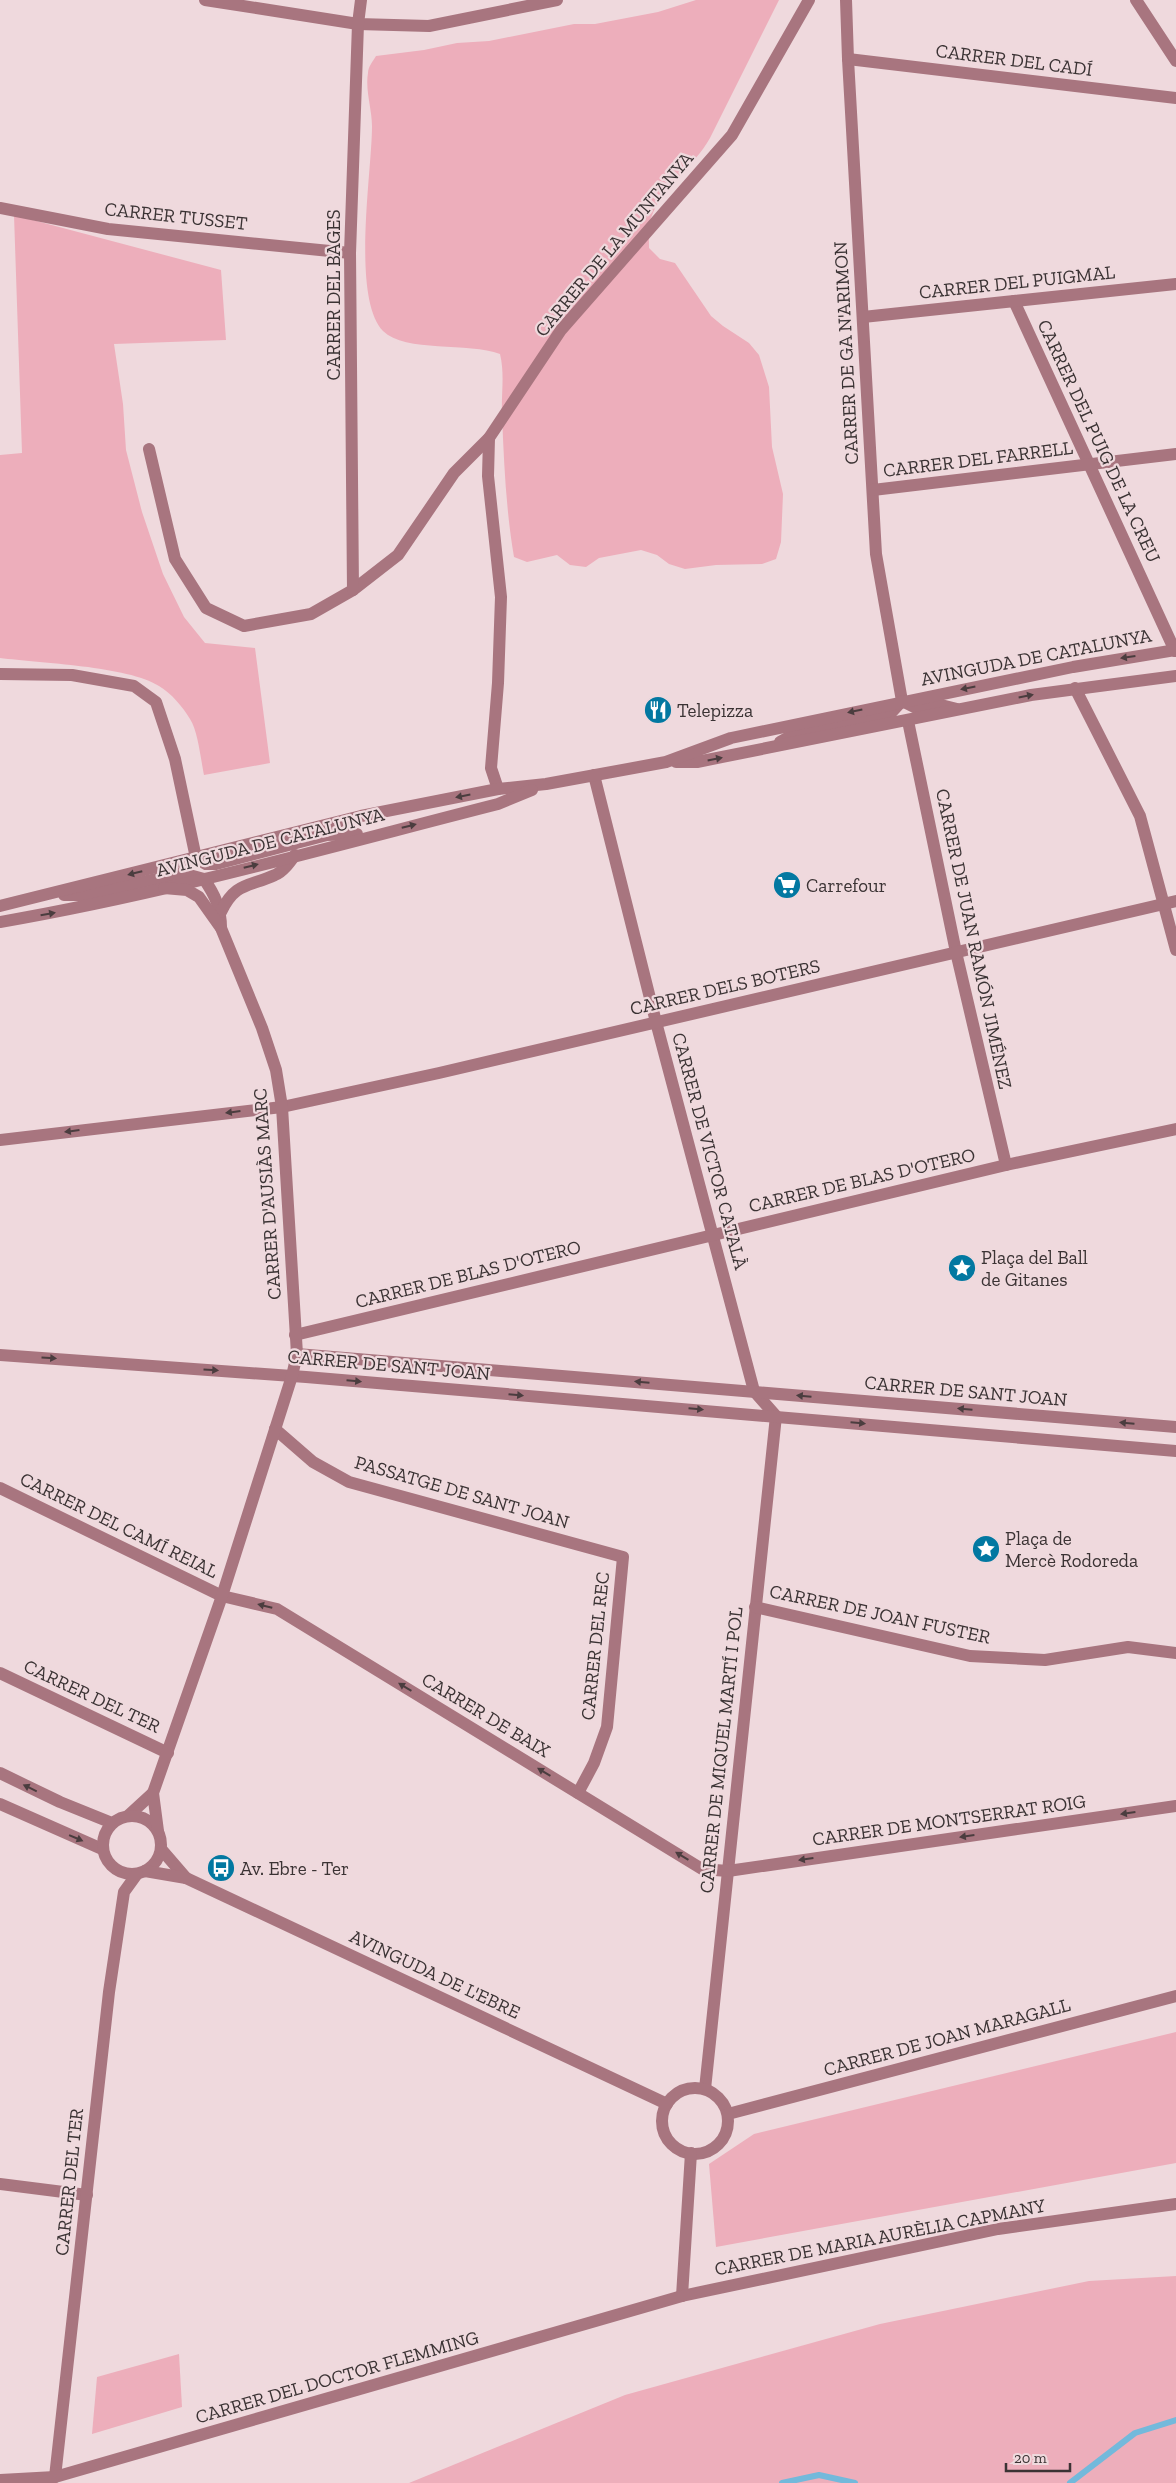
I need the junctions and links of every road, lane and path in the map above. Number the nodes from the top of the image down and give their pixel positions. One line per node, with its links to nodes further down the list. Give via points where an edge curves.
1 (205, 0): 7 (street)
2 (361, 0): 7 (street, CARRER DEL BAGES)
3 (557, 0): 7 (street, via 429,26)
4 (809, 0): 16 (street, CARRER DE LA MUNTANYA, via 732,136 561,330)
5 (846, 0): 8 (street, CARRER DE GA N'ARIMON)
6 (1136, 0): 9 (street)
7 (358, 24): 12 (street, CARRER DEL BAGES)
8 (848, 59): 10 (street, CARRER DEL CADÍ); 15 (street, CARRER DE GA N'ARIMON)
9 (1176, 61)
10 (1176, 98)
11 (0, 208): 12 (street, CARRER TUSSET, via 108,229)
12 (350, 253): 21 (street, CARRER DEL BAGES)
13 (1176, 284): 14 (street, CARRER DEL PUIGMAL)
14 (1014, 301): 15 (street, CARRER DEL PUIGMAL); 19 (street, CARRER DEL PUIG DE LA CREU)
15 (862, 317): 20 (street, CARRER DE GA N'ARIMON)
16 (489, 438): 21 (street, CARRER DE LA MUNTANYA, via 454,473 398,555); 33 (street, via 488,476 501,597 491,768)
17 (149, 448): 21 (street, CARRER DE LA MUNTANYA, via 175,559 206,608 244,626 311,614)
18 (1176, 454): 19 (street, CARRER DEL FARRELL)
19 (1090, 465): 20 (street, CARRER DEL FARRELL); 22 (street, CARRER DEL PUIG DE LA CREU)
20 (873, 490): 26 (street, CARRER DE GA N'ARIMON, via 876,554)
21 (353, 590)
22 (1176, 650): 26 (street, AVINGUDA DE CATALUNYA, one-way to 26)
23 (0, 674): 36 (street, via 81,677 134,686 156,702 175,759)
24 (1176, 676): 25 (street, AVINGUDA DE CATALUNYA)
25 (1075, 688): 27 (street, AVINGUDA DE CATALUNYA, one-way to 25); 40 (street, via 1140,816)
26 (902, 701): 27 (street, AVINGUDA DE CATALUNYA, via 916,708 937,704); 29 (street, AVINGUDA DE CATALUNYA, via 890,714 796,733); 30 (street, AVINGUDA DE CATALUNYA, one-way to 30, via 731,738)
27 (961, 710): 28 (street, AVINGUDA DE CATALUNYA)
28 (908, 721): 29 (street, AVINGUDA DE CATALUNYA); 46 (street, CARRER DE JUAN RAMÓN JIMÉNEZ)
29 (769, 748): 30 (street, AVINGUDA DE CATALUNYA, one-way to 29, via 697,762)
30 (666, 762): 31 (street, AVINGUDA DE CATALUNYA)
31 (594, 775): 32 (street, AVINGUDA DE CATALUNYA); 47 (street, CARRER DE VICTOR CATALÀ)
32 (546, 784): 33 (street, AVINGUDA DE CATALUNYA); 34 (street, AVINGUDA DE CATALUNYA, one-way to 32, via 498,804)
33 (498, 789): 36 (street, AVINGUDA DE CATALUNYA, one-way to 36, via 361,816)
34 (378, 834): 35 (street, AVINGUDA DE CATALUNYA); 36 (street, via 327,835 216,864 206,864)
35 (296, 855): 37 (street, AVINGUDA DE CATALUNYA, one-way to 35); 42 (street, via 277,874 239,887 228,897)
36 (196, 858): 39 (street, AVINGUDA DE CATALUNYA, one-way to 39)
37 (204, 878): 38 (street, AVINGUDA DE CATALUNYA); 39 (street, via 182,873 86,895); 42 (street, via 215,894)
38 (164, 888): 43 (street, AVINGUDA DE CATALUNYA, one-way to 38); 44 (street, via 187,890 199,897)
39 (42, 896): 41 (street, AVINGUDA DE CATALUNYA)
40 (1170, 902): 45 (street); 46 (street, CARRER DELS BOTERS)
41 (0, 906)
42 (221, 912): 44 (street)
43 (0, 922)
44 (221, 928): 48 (street, CARRER D'AUSIÀS MARC, via 262,1028 276,1070)
45 (1176, 950)
46 (956, 952): 47 (street, CARRER DELS BOTERS); 51 (street, CARRER DE JUAN RAMÓN JIMÉNEZ)
47 (656, 1022): 48 (street, CARRER DELS BOTERS); 52 (street, CARRER DE VICTOR CATALÀ)
48 (282, 1107): 50 (street, CARRER DELS BOTERS, one-way to 50); 53 (street, CARRER D'AUSIÀS MARC)
49 (1176, 1129): 51 (street, CARRER DE BLAS D'OTERO)
50 (0, 1140)
51 (1006, 1165): 52 (street, CARRER DE BLAS D'OTERO)
52 (712, 1234): 53 (street, CARRER DE BLAS D'OTERO); 57 (street, CARRER DE VICTOR CATALÀ)
53 (295, 1335): 55 (street, CARRER D'AUSIÀS MARC)
54 (0, 1354): 56 (street, CARRER DE SANT JOAN, one-way to 56)
55 (296, 1354): 56 (street, CARRER D'AUSIÀS MARC); 57 (street, CARRER DE SANT JOAN, one-way to 55)
56 (292, 1376): 58 (street, CARRER DE SANT JOAN, one-way to 58); 60 (street, CARRER D'AUSIÀS MARC)
57 (754, 1391): 58 (street); 59 (street, CARRER DE SANT JOAN, one-way to 57)
58 (776, 1416): 61 (street, CARRER DE SANT JOAN, one-way to 61); 65 (street, CARRER DE MIQUEL MARTÍ I POL)
59 (1176, 1427)
60 (275, 1429): 63 (street, PASSATGE DE SANT JOAN, via 313,1462 349,1482); 64 (street, CARRER DEL TER)
61 (1176, 1451)
62 (0, 1488): 64 (street, CARRER DEL CAMÍ REIAL)
63 (623, 1557): 71 (street, CARRER DEL REC, via 607,1727)
64 (222, 1596): 68 (street, CARRER DEL TER); 71 (street, CARRER DE BAIX, one-way to 64, via 277,1609)
65 (755, 1607): 66 (street, CARRER DE JOAN FUSTER, via 970,1656 1045,1660 1128,1647); 79 (street, CARRER DE MIQUEL MARTÍ I POL)
66 (1176, 1654)
67 (0, 1673): 68 (street, CARRER DEL TER)
68 (168, 1752): 70 (street, CARRER DEL TER)
69 (0, 1773): 75 (street, one-way to 69)
70 (153, 1793): 74 (street); 76 (street)
71 (578, 1793): 79 (street, CARRER DE BAIX, one-way to 71, via 702,1868)
72 (0, 1804): 77 (street, one-way to 77)
73 (1176, 1806): 79 (street, CARRER DE MONTSERRAT ROIG, one-way to 79)
74 (129, 1815): 75 (street); 76 (street, via 146,1819)
75 (112, 1823): 77 (street, via 106,1830)
76 (158, 1832): 78 (street)
77 (102, 1849): 80 (street, via 105,1858)
78 (161, 1849): 81 (street, via 153,1866); 82 (street, AVINGUDA DE L'EBRE)
79 (728, 1871): 85 (street, CARRER DE MIQUEL MARTÍ I POL)
80 (118, 1872): 81 (street, AVINGUDA DE L'EBRE); 83 (street, CARRER DEL TER)
81 (141, 1873): 82 (street, AVINGUDA DE L'EBRE); 83 (street, CARRER DEL TER)
82 (186, 1878): 86 (street, AVINGUDA DE L'EBRE)
83 (124, 1892): 90 (street, CARRER DEL TER, via 109,1992)
84 (1176, 1996): 87 (street, CARRER DE JOAN MARAGALL)
85 (705, 2089): 86 (street, via 680,2091); 87 (street, via 719,2099)
86 (667, 2104): 88 (street, via 662,2118 668,2139 680,2150)
87 (728, 2114): 88 (street, via 727,2129 715,2147)
88 (691, 2153): 92 (street)
89 (0, 2184): 90 (street)
90 (87, 2195): 93 (street, CARRER DEL TER)
91 (1176, 2204): 92 (street, CARRER DE MARIA AURÈLIA CAPMANY, via 998,2229)
92 (682, 2296): 93 (street, CARRER DEL DOCTOR FLEMMING)
93 (55, 2478): 94 (street, CARRER DEL DOCTOR FLEMMING)
94 (0, 2480)

